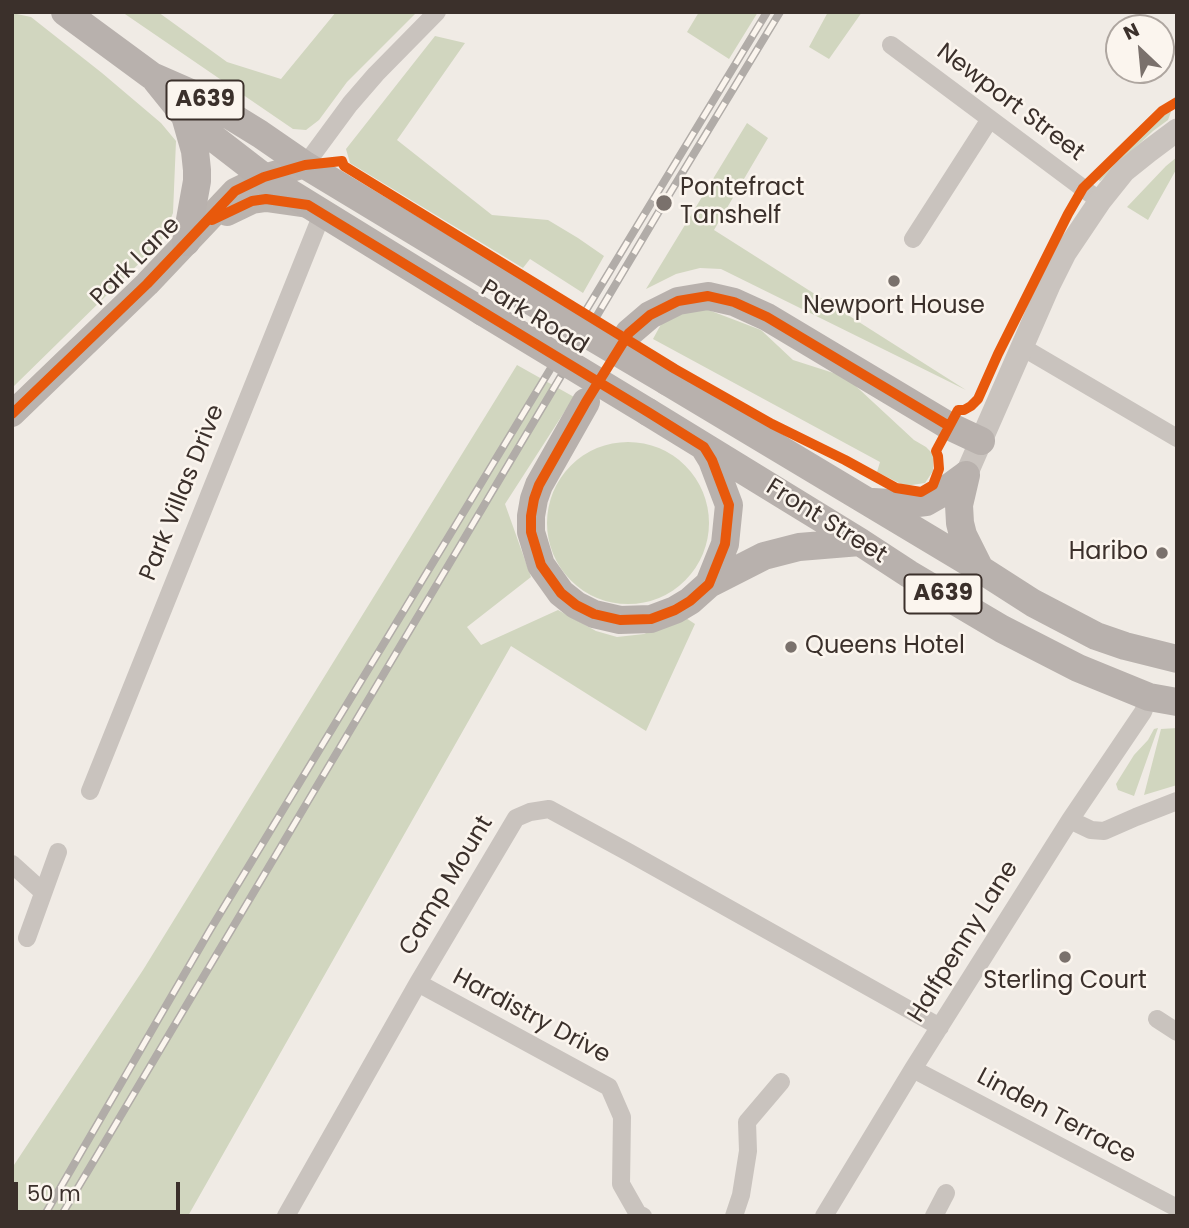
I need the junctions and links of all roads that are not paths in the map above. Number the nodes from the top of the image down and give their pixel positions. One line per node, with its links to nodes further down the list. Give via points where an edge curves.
1 (65, 12): 4 (main road, Park Road / A639)
2 (437, 12): 8 (street, via 350,104)
3 (891, 45): 6 (street, Newport Street)
4 (152, 76): 5 (main road, Park Road / A639); 8 (main road, Park Road / A639, via 200,97)
5 (186, 116): 9 (main road, Park Road / A639); 12 (main road, via 197,170)
6 (989, 119): 10 (street, Newport Street); 13 (street)
7 (1177, 130): 10 (street, via 1124,171)
8 (305, 165): 9 (main road, Park Lane); 18 (main road, Park Road / A639, bridge)
9 (264, 177): 11 (main road, Park Road / A639); 12 (main road, Park Lane, via 235,191)
10 (1100, 201): 15 (street, via 1061,261)
11 (315, 209): 12 (main road, via 266,199 252,201); 21 (main road, Park Road / A639, bridge); 32 (street, Park Villas Drive)
12 (195, 233): 17 (main road, Park Lane)
13 (913, 239)
14 (629, 333): 20 (main road, via 650,314 678,301 708,296 734,302)
15 (1021, 347): 19 (street); 20 (street)
16 (586, 402): 26 (main road, via 534,499 531,532 547,576 576,605 620,620 667,614)
17 (12, 414)
18 (727, 417): 23 (main road, Front Street / A639)
19 (1177, 438)
20 (981, 441): 22 (street)
21 (704, 447): 24 (main road, Front Street / A639); 26 (main road, via 729,505 726,544)
22 (966, 475): 23 (main road, via 926,502); 25 (main road, via 960,523)
23 (867, 501): 25 (main road, Front Street / A639)
24 (860, 542): 26 (main road, via 799,547 764,556); 30 (main road, Front Street / A639, via 1002,629)
25 (980, 569): 27 (main road, Front Street / A639, via 1033,603)
26 (709, 584)
27 (1125, 646): 28 (main road, Front Street / A639); 30 (main road, via 1146,682)
28 (1177, 659)
29 (1177, 673): 30 (main road)
30 (1149, 697): 31 (main road, Front Street / A639); 34 (street, Halfpenny Lane)
31 (1177, 702)
32 (90, 791)
33 (1177, 801): 34 (street, via 1104,831)
34 (1070, 820): 41 (street, Halfpenny Lane)
35 (58, 852): 37 (street)
36 (12, 864): 37 (street)
37 (43, 892): 38 (street)
38 (27, 937)
39 (418, 984): 41 (street, Camp Mount, via 516,818 549,809); 47 (street, Camp Mount); 48 (street, Hardistry Drive, via 609,1087 622,1117 621,1184)
40 (1157, 1019): 42 (street)
41 (940, 1027): 43 (street, Halfpenny Lane)
42 (1177, 1032)
43 (913, 1069): 46 (street, Linden Terrace); 50 (street, Halfpenny Lane)
44 (781, 1082): 49 (street, via 747,1122 748,1151)
45 (946, 1193): 51 (street)
46 (1177, 1208)
47 (286, 1216)
48 (643, 1216)
49 (734, 1216)
50 (824, 1216)
51 (934, 1216)

